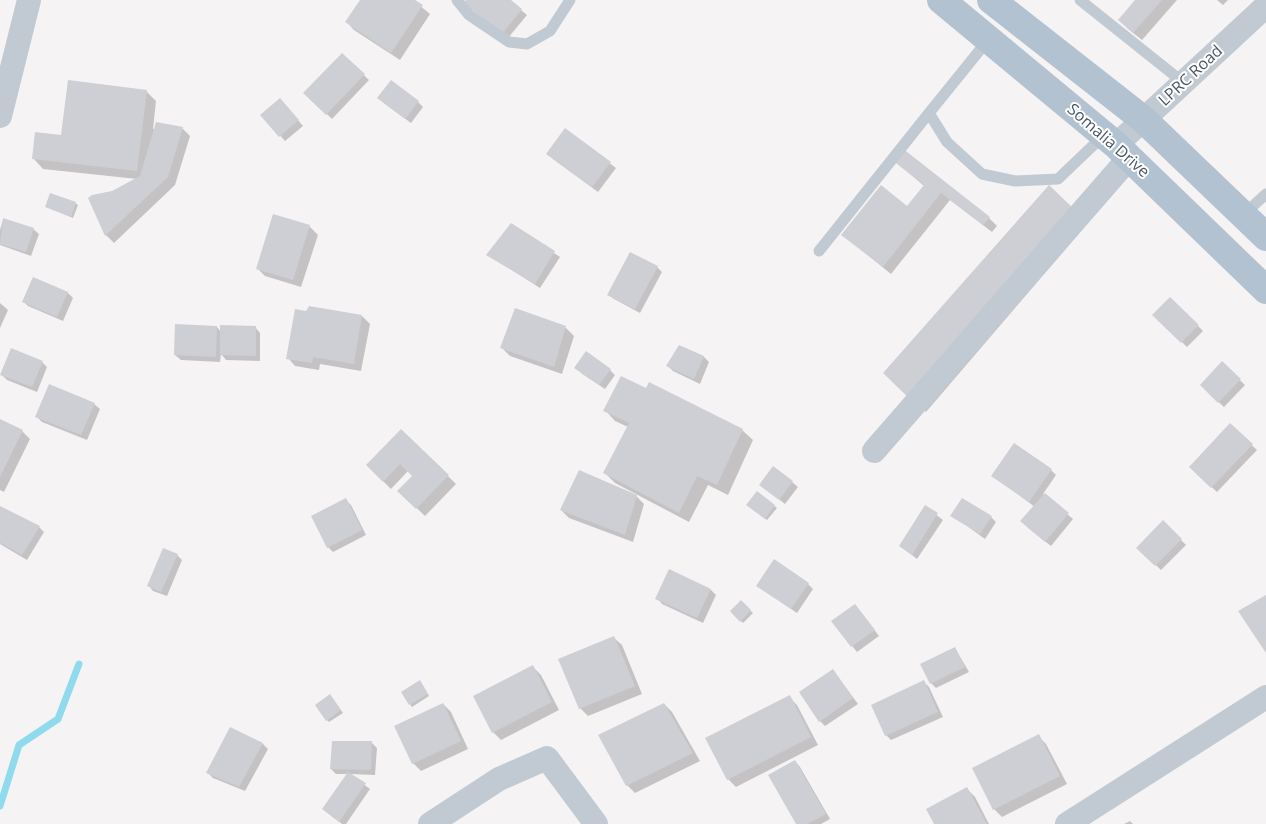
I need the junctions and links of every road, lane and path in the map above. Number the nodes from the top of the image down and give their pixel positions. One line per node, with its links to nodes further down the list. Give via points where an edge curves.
1 (29, 0): 11 (street)
2 (457, 0): 3 (lane, via 470,15 509,42 527,44 550,31)
3 (570, 0)
4 (941, 0): 8 (main road, Somalia Drive)
5 (992, 0): 12 (main road)
6 (1080, 0): 9 (lane)
7 (1266, 6): 9 (street, LPRC Road)
8 (988, 40): 10 (lane); 13 (main road, Somalia Drive)
9 (1184, 83): 12 (street, LPRC Road)
10 (929, 114): 13 (lane, via 947,142 982,174 1015,181 1058,179); 17 (lane)
11 (0, 116)
12 (1144, 120): 13 (street, LPRC Road); 15 (main road)
13 (1116, 146): 18 (main road, Somalia Drive); 19 (street, LPRC Road)
14 (1266, 194): 15 (lane)
15 (1244, 214): 16 (main road)
16 (1266, 237)
17 (819, 251)
18 (1266, 290)
19 (874, 451)
20 (1266, 696): 23 (street)
21 (435, 823): 22 (street, via 499,779 547,758)
22 (596, 824)
23 (1067, 824)

